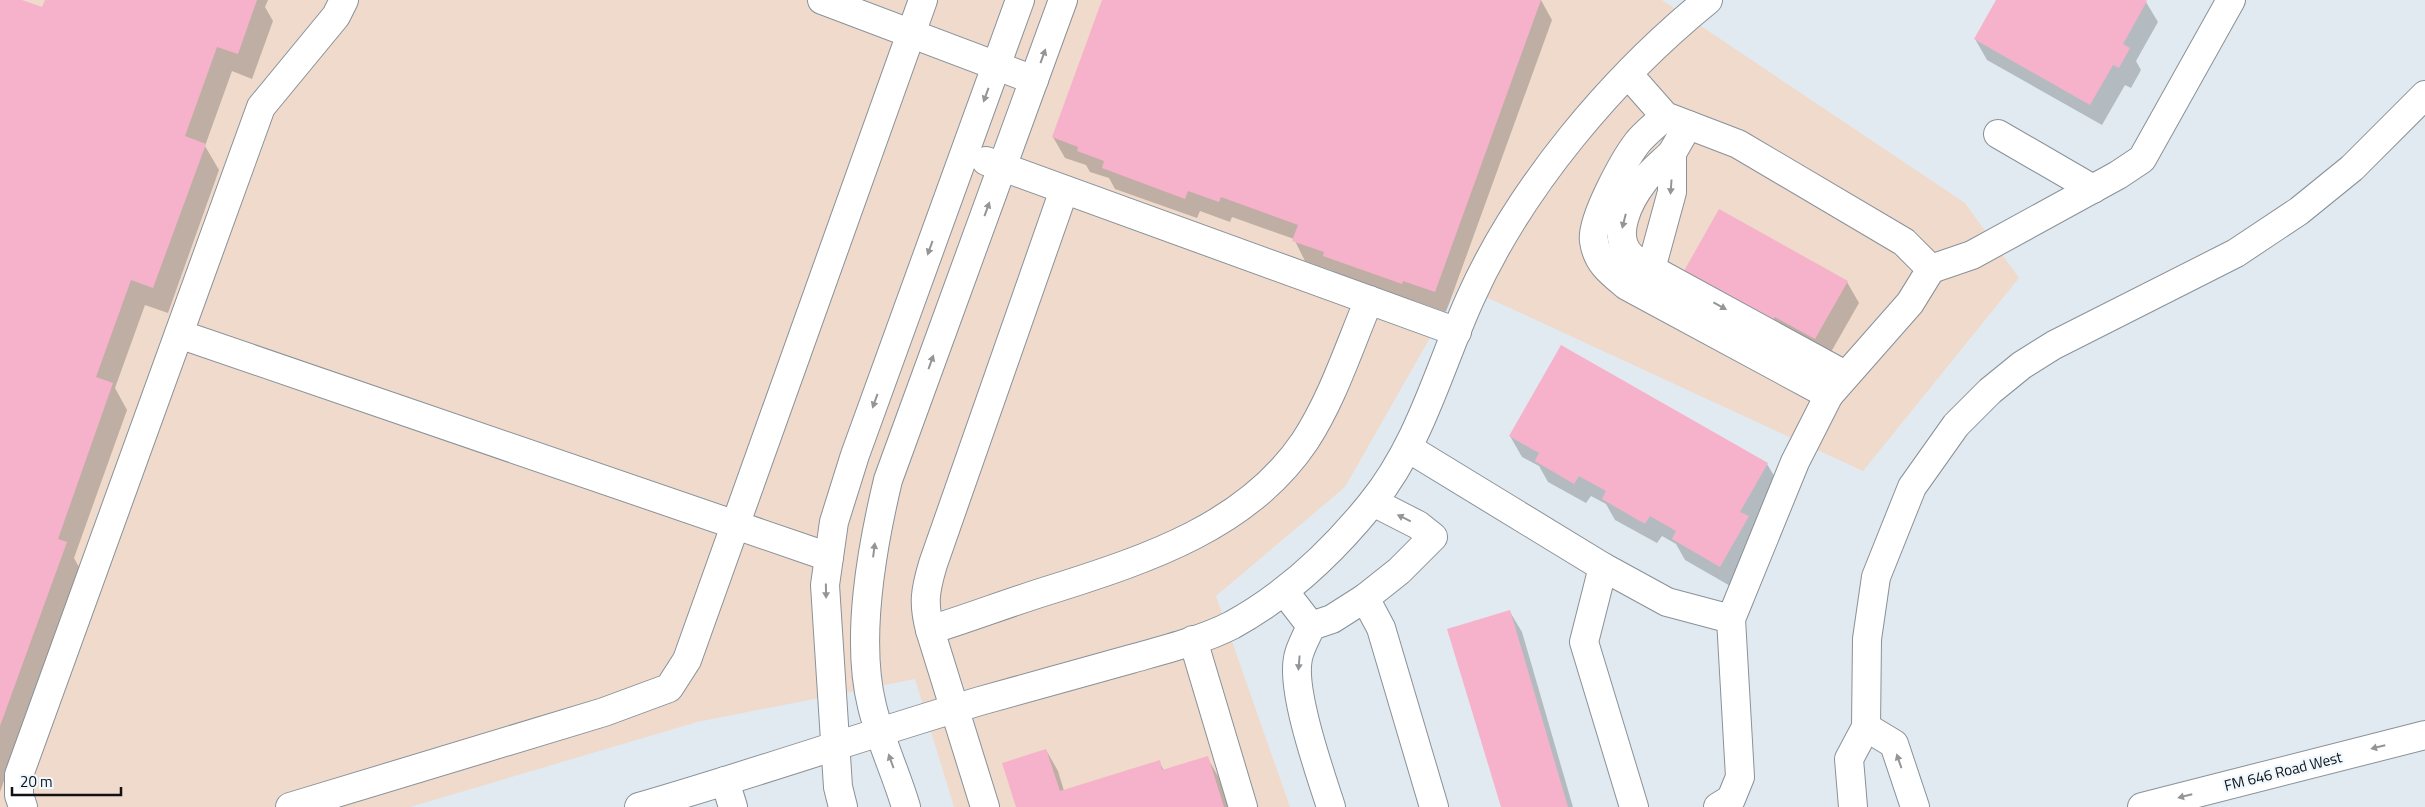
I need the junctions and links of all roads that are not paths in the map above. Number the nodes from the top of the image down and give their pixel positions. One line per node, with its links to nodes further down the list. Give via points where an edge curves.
1 (344, 0): 24 (main road, via 336,16 262,107)
2 (822, 0): 8 (main road)
3 (923, 0): 8 (main road)
4 (1020, 0): 9 (main road)
5 (1063, 0): 11 (main road, one-way to 5)
6 (1708, 0): 10 (main road, via 1666,34)
7 (2231, 0): 18 (main road, via 2142,159)
8 (910, 34): 9 (main road); 28 (main road)
9 (996, 66): 11 (main road); 15 (main road, one-way to 15)
10 (1628, 74): 13 (main road); 23 (main road, via 1572,138 1526,202 1493,252)
11 (1034, 80): 17 (main road)
12 (2425, 95): 38 (main road, via 2352,168 2299,211 2236,253 2054,345 1990,391 1956,425 1912,487 1876,577 1867,639)
13 (1676, 121): 16 (main road); 21 (main road, via 1738,144 1904,242); 25 (main road, via 1637,143 1600,210 1593,232 1601,262 1627,286)
14 (1998, 134): 18 (main road)
15 (964, 153): 17 (main road); 29 (main road, one-way to 29, via 855,455 834,522)
16 (1672, 153): 20 (main road, one-way to 20, via 1672,192); 20 (main road, one-way to 20, via 1644,180 1622,224 1626,248)
17 (1002, 167): 19 (main road); 39 (main road, one-way to 17, via 865,665 876,531 888,480)
18 (2093, 188): 21 (main road, via 1972,255)
19 (1064, 190): 22 (main road); 35 (main road, via 930,574 924,608)
20 (1651, 269): 25 (main road, one-way to 25)
21 (1931, 269): 25 (main road, via 1910,303)
22 (1369, 300): 23 (main road); 35 (main road, via 1328,400 1304,441 1280,472 1250,500 1195,536 1164,550 1090,578)
23 (1457, 332): 26 (main road)
24 (179, 334): 28 (main road); 43 (main road, via 19,775)
25 (1837, 385): 33 (main road, via 1795,462)
26 (1408, 448): 27 (main road); 30 (main road)
27 (1373, 502): 31 (main road, via 1330,549); 32 (main road, one-way to 27, via 1399,572 1434,537)
28 (734, 524): 29 (main road); 44 (main road, via 687,660 669,688 604,712)
29 (829, 557): 41 (main road, one-way to 41, via 825,585)
30 (1603, 567): 33 (main road, via 1667,602); 53 (main road, via 1584,642)
31 (1284, 591): 34 (main road); 36 (main road, via 1230,626)
32 (1365, 598): 34 (main road, via 1332,619); 52 (main road, via 1382,628)
33 (1731, 619): 54 (main road, via 1740,777 1731,799)
34 (1312, 626): 51 (main road, one-way to 51, via 1298,659 1298,683)
35 (930, 630): 37 (main road)
36 (1193, 640): 37 (main road); 50 (main road)
37 (955, 709): 39 (main road); 49 (main road)
38 (1866, 728): 55 (main road, via 1848,759); 56 (main road, one-way to 38, via 1894,744)
39 (880, 733): 41 (main road); 48 (main road, one-way to 39)
40 (2425, 735): 57 (main road, FM 646 Road West, one-way to 57)
41 (835, 747): 42 (main road); 47 (main road)
42 (725, 781): 45 (main road); 46 (main road)
43 (22, 807)
44 (290, 807)
45 (639, 807)
46 (733, 807)
47 (843, 807)
48 (906, 807)
49 (985, 807)
50 (1243, 807)
51 (1331, 807)
52 (1434, 807)
53 (1634, 807)
54 (1718, 807)
55 (1853, 807)
56 (1915, 807)
57 (2142, 807)

